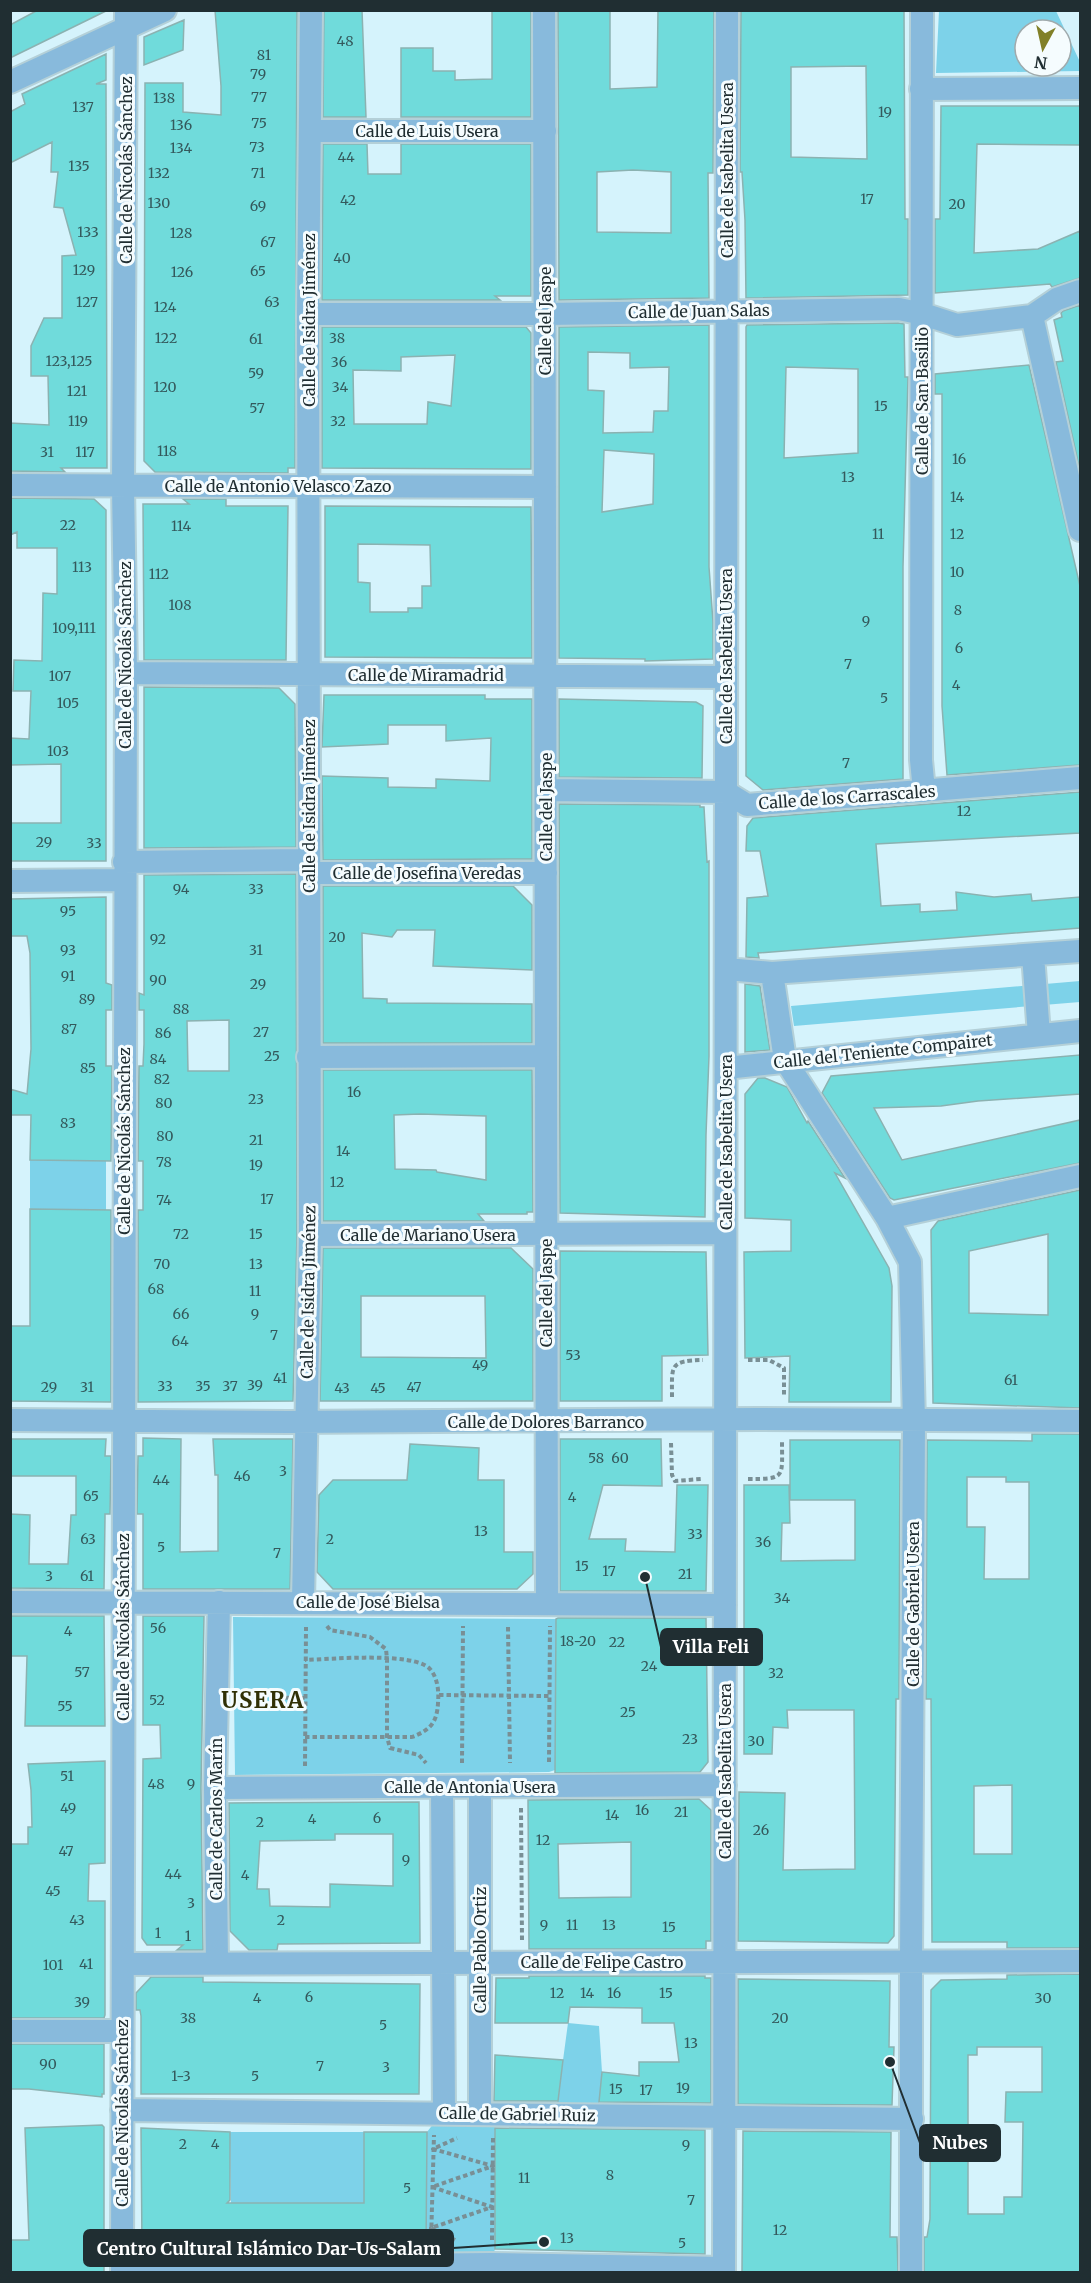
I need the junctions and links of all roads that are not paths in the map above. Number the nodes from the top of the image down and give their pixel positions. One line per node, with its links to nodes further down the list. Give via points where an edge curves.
1 (165, 10): 6 (street)
2 (311, 10): 10 (street, Calle de Isidra Jiménez)
3 (544, 10): 11 (street, Calle del Jaspe)
4 (727, 10): 13 (street, Calle de Isabelita Usera)
5 (922, 10): 9 (street, Calle de San Basilio)
6 (127, 19): 7 (street); 19 (street, Calle de Nicolás Sánchez)
7 (10, 82)
8 (1080, 88): 9 (street)
9 (921, 89): 16 (street, Calle de San Basilio)
10 (310, 131): 11 (street, Calle de Luis Usera); 14 (street, Calle de Isidra Jiménez)
11 (545, 131): 15 (street, Calle del Jaspe)
12 (1080, 291): 17 (street, Calle de Juan Salas, via 1057,299)
13 (727, 310): 15 (street, Calle de Juan Salas); 16 (street, Calle de Juan Salas, via 899,309); 26 (street, Calle de Isabelita Usera)
14 (308, 314): 15 (street, Calle de Juan Salas); 20 (street, Calle de Isidra Jiménez)
15 (545, 314): 21 (street, Calle del Jaspe)
16 (922, 314): 17 (street, Calle de Juan Salas, via 957,325); 29 (street, Calle de San Basilio)
17 (1032, 316): 22 (street)
18 (10, 485): 19 (street, Calle de Antonio Velasco Zazo)
19 (123, 486): 20 (street, Calle de Antonio Velasco Zazo); 23 (street, Calle de Nicolás Sánchez)
20 (308, 486): 21 (street, Calle de Antonio Velasco Zazo); 24 (street, Calle de Isidra Jiménez)
21 (545, 487): 25 (street, Calle del Jaspe)
22 (1080, 530)
23 (126, 673): 24 (street, Calle de Miramadrid); 32 (street, Calle de Nicolás Sánchez)
24 (309, 674): 25 (street, Calle de Miramadrid); 31 (street, Calle de Isidra Jiménez)
25 (546, 676): 26 (street, Calle de Miramadrid); 28 (street, Calle del Jaspe)
26 (726, 676): 30 (street, Calle de Isabelita Usera)
27 (1080, 778): 29 (street, Calle de los Carrascales)
28 (546, 790): 30 (street, Calle de los Carrascales); 33 (street, Calle del Jaspe)
29 (924, 791): 30 (street, Calle de los Carrascales, via 747,805)
30 (726, 792): 37 (street, Calle de Isabelita Usera)
31 (309, 867): 32 (street, Calle de Josefina Veredas); 33 (street, Calle de Josefina Veredas); 42 (street, Calle de Isidra Jiménez)
32 (124, 871): 34 (street, Calle de Josefina Veredas); 53 (street, Calle de Nicolás Sánchez)
33 (546, 873): 41 (street, Calle del Jaspe)
34 (10, 881)
35 (1080, 951): 36 (street)
36 (1032, 955): 38 (street); 40 (street)
37 (726, 969): 38 (street); 44 (street, Calle de Isabelita Usera)
38 (772, 973): 43 (street, Calle de Gabriel Usera)
39 (1080, 1031): 40 (street, Calle del Teniente Compairet)
40 (1039, 1035): 43 (street, Calle del Teniente Compairet)
41 (546, 1056): 42 (street); 49 (street, Calle del Jaspe)
42 (308, 1057): 48 (street, Calle de Isidra Jiménez)
43 (785, 1060): 44 (street, Calle del Teniente Compairet); 46 (street, Calle de Gabriel Usera)
44 (726, 1068): 47 (street, Calle de Isabelita Usera)
45 (1080, 1176): 46 (street)
46 (887, 1218): 56 (street, Calle de Gabriel Usera, via 910,1262)
47 (725, 1233): 49 (street, Calle de Mariano Usera); 51 (street, Calle de Isabelita Usera)
48 (310, 1235): 49 (street, Calle de Mariano Usera); 54 (street, Calle de Isidra Jiménez)
49 (546, 1235): 55 (street, Calle del Jaspe)
50 (10, 1420): 53 (street, Calle de Dolores Barranco)
51 (725, 1420): 55 (street, Calle de Dolores Barranco); 56 (street, Calle de Dolores Barranco); 60 (street, Calle de Isabelita Usera)
52 (1080, 1421): 56 (street, Calle de Dolores Barranco)
53 (124, 1422): 54 (street, Calle de Dolores Barranco); 58 (street, Calle de Nicolás Sánchez)
54 (306, 1422): 55 (street, Calle de Dolores Barranco); 61 (street, Calle de Isidra Jiménez)
55 (547, 1422): 62 (street, Calle del Jaspe)
56 (914, 1422): 67 (street, Calle de Gabriel Usera)
57 (10, 1602): 58 (street, Calle de José Bielsa)
58 (123, 1602): 59 (street, Calle de José Bielsa); 73 (street, Calle de Nicolás Sánchez)
59 (219, 1602): 61 (street, Calle de José Bielsa); 65 (street, Calle de Carlos Marín)
60 (725, 1605): 62 (street, Calle de José Bielsa); 63 (street, Calle de Isabelita Usera)
61 (304, 1610): 62 (street, Calle de José Bielsa)
62 (548, 1610)
63 (725, 1785): 64 (street, Calle de Antonia Usera); 71 (street, Calle de Isabelita Usera)
64 (480, 1786): 66 (street, Calle de Antonia Usera); 70 (street, Calle Pablo Ortiz)
65 (215, 1788): 66 (street, Calle de Antonia Usera); 72 (street, Calle de Carlos Marín)
66 (442, 1788): 69 (street)
67 (911, 1961): 68 (street, Calle de Felipe Castro); 71 (street, Calle de Felipe Castro); 79 (street, Calle de Gabriel Usera)
68 (1080, 1961)
69 (443, 1962): 70 (street, Calle de Felipe Castro); 72 (street, Calle de Felipe Castro); 80 (street)
70 (480, 1962): 71 (street, Calle de Felipe Castro); 77 (street, Calle Pablo Ortiz)
71 (724, 1962): 78 (street, Calle de Isabelita Usera)
72 (217, 1963): 73 (street, Calle de Felipe Castro)
73 (123, 1964): 75 (street, Calle de Nicolás Sánchez)
74 (10, 2031): 75 (street)
75 (122, 2031): 76 (street, Calle de Nicolás Sánchez)
76 (122, 2110): 80 (street, Calle de Gabriel Ruiz); 81 (street, Calle de Nicolás Sánchez)
77 (480, 2113): 78 (street, Calle de Gabriel Ruiz); 80 (street, Calle de Gabriel Ruiz)
78 (723, 2116): 79 (street, Calle de Gabriel Ruiz); 82 (street, Calle de Isabelita Usera)
79 (912, 2119): 83 (street, Calle de Gabriel Usera)
80 (439, 2122)
81 (122, 2270): 82 (street, via 491,2264)
82 (724, 2270)
83 (911, 2272)

